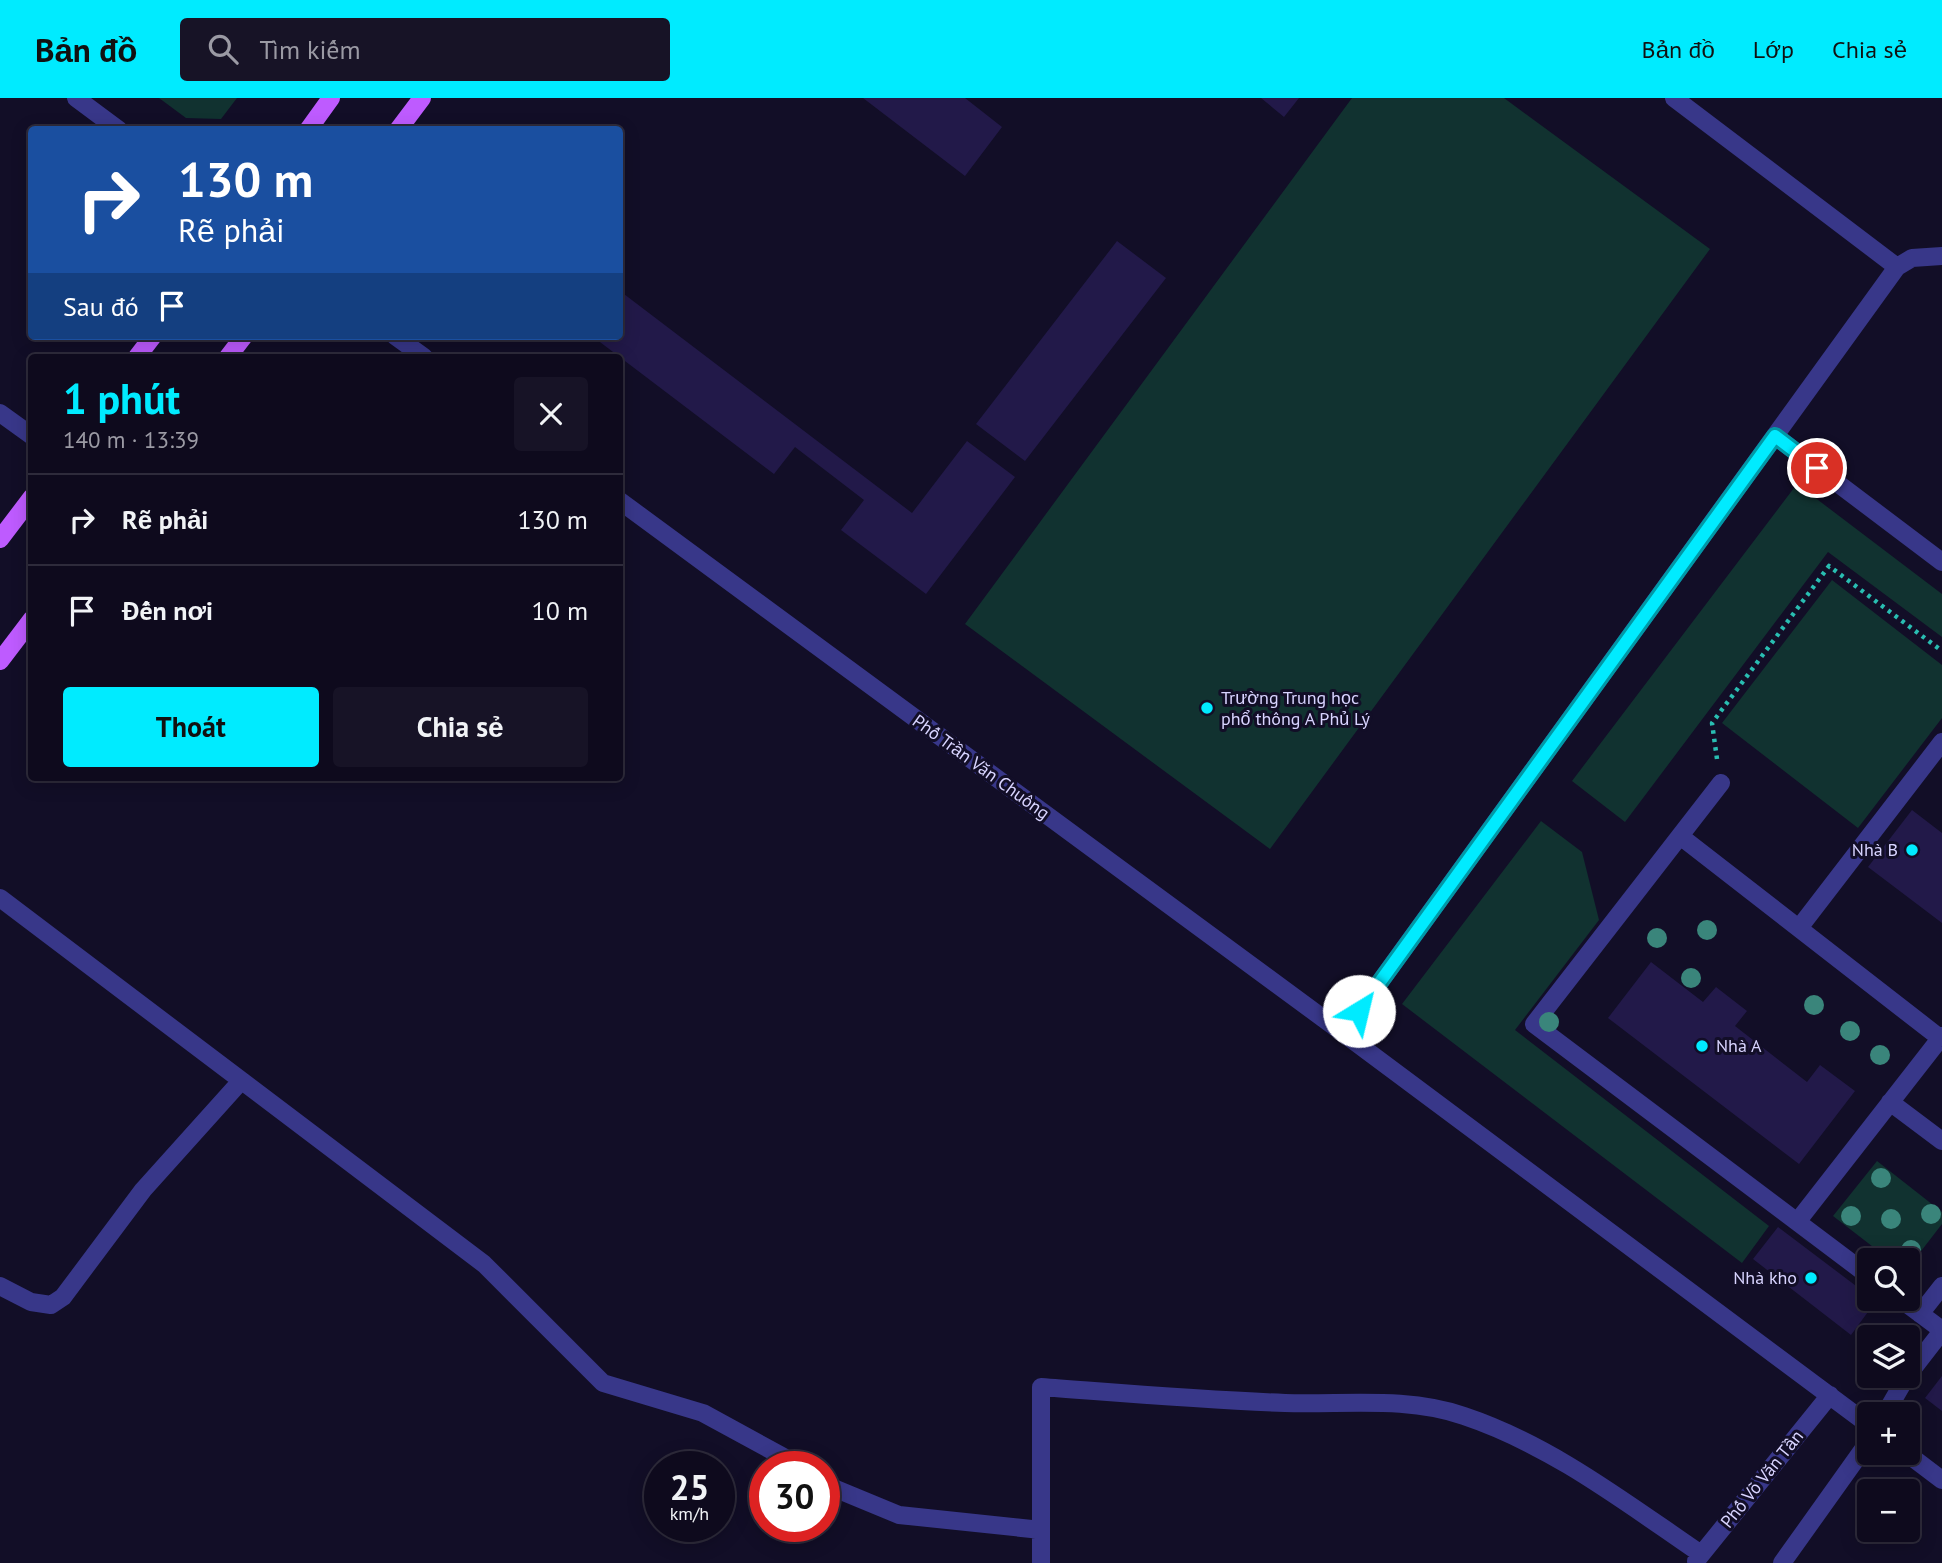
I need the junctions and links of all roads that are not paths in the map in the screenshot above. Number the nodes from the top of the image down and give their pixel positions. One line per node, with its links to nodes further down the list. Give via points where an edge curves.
1 (76, 98): 5 (street)
2 (331, 98): 6 (main road)
3 (422, 98): 7 (main road)
4 (1674, 98): 9 (street)
5 (114, 126)
6 (311, 126)
7 (401, 126)
8 (1942, 256): 9 (street, via 1912,258)
9 (1897, 267): 18 (street)
10 (150, 340): 13 (main road)
11 (241, 340): 14 (main road)
12 (401, 340): 15 (street)
13 (139, 354)
14 (230, 354)
15 (420, 354)
16 (0, 413): 17 (street)
17 (28, 433)
18 (1775, 436): 22 (street); 30 (street)
19 (28, 502): 21 (main road)
20 (623, 503): 30 (street, Phố Trần Văn Chuông)
21 (0, 539)
22 (1942, 562)
23 (28, 624): 24 (main road)
24 (0, 661)
25 (1941, 747): 29 (street)
26 (1721, 783): 27 (street)
27 (1680, 836): 29 (street); 35 (street, via 1534,1024)
28 (0, 898): 32 (street)
29 (1799, 928): 31 (street)
30 (1343, 1033): 43 (street, Phố Trần Văn Chuông)
31 (1941, 1037): 33 (street)
32 (241, 1081): 37 (street, via 143,1190 63,1297 51,1305 31,1302); 45 (street, via 484,1264 603,1383 703,1413)
33 (1890, 1102): 34 (street); 35 (street)
34 (1942, 1141)
35 (1797, 1222): 36 (street)
36 (1857, 1267)
37 (0, 1286)
38 (1942, 1286): 40 (street)
39 (1916, 1311): 40 (street)
40 (1920, 1314): 41 (street)
41 (1942, 1331): 42 (street)
42 (1920, 1359)
43 (1830, 1395): 44 (street, Phố Trần Văn Chuông); 51 (street, Phố Võ Văn Tần)
44 (1857, 1416)
45 (773, 1451)
46 (1857, 1458): 53 (street)
47 (1920, 1463): 48 (street)
48 (1942, 1480)
49 (840, 1491): 50 (street, via 899,1515)
50 (1041, 1530): 51 (street, via 1041,1387 1284,1403 1417,1404 1463,1415 1517,1437 1603,1486); 52 (street)
51 (1698, 1559)
52 (1041, 1563)
53 (1782, 1563)

